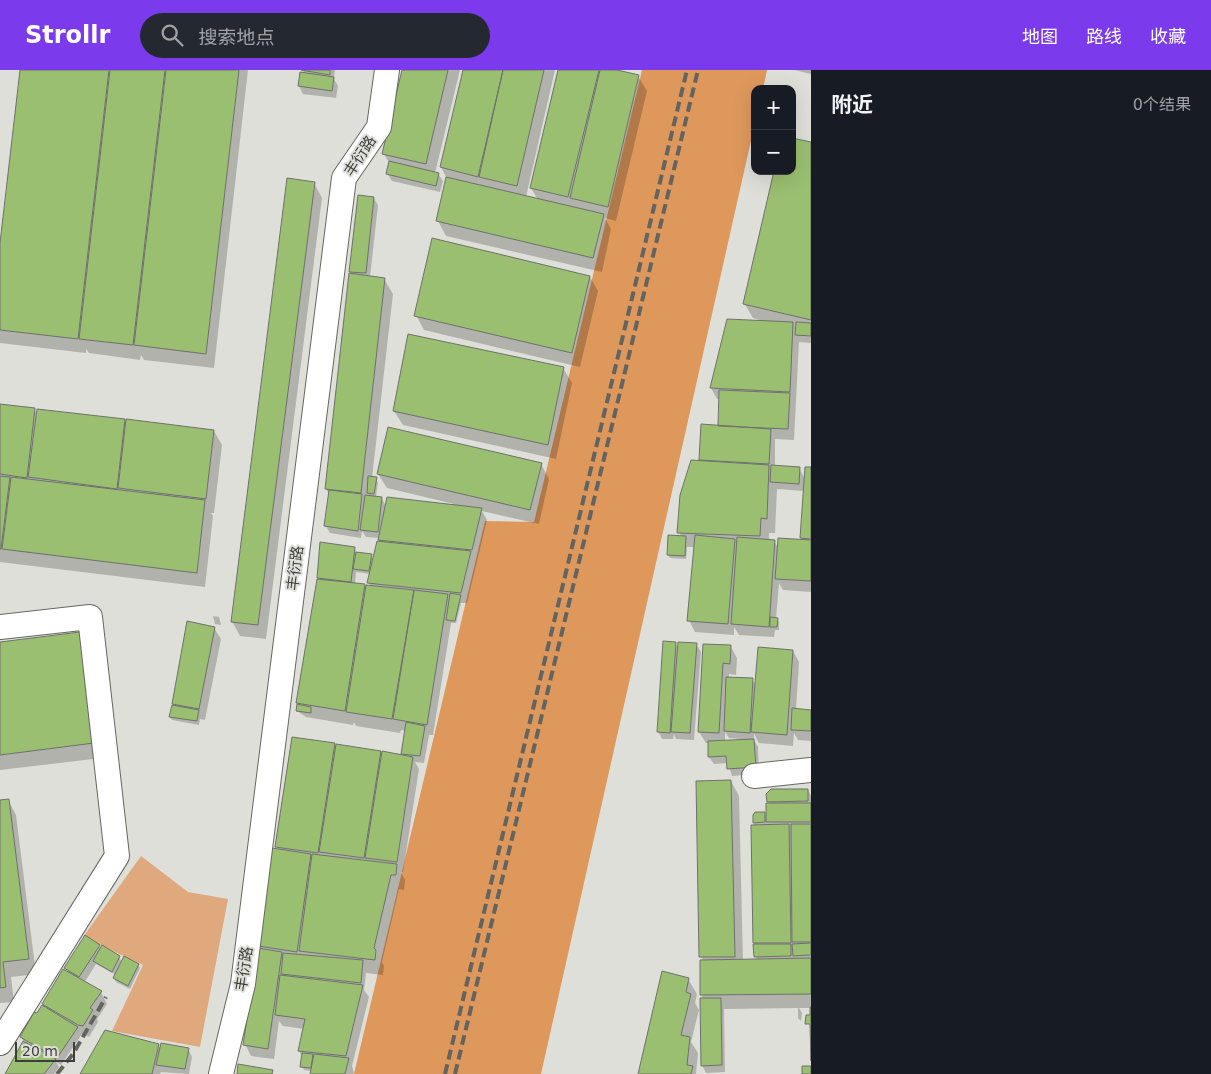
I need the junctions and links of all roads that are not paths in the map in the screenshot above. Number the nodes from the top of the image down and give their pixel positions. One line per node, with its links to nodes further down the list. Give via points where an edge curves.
1 (387, 70): 6 (street, 丰衍路, via 379,127 344,178 244,984)
2 (0, 627): 5 (street, via 90,617 118,856)
3 (811, 770): 4 (street)
4 (754, 776)
5 (0, 1043)
6 (221, 1074)

